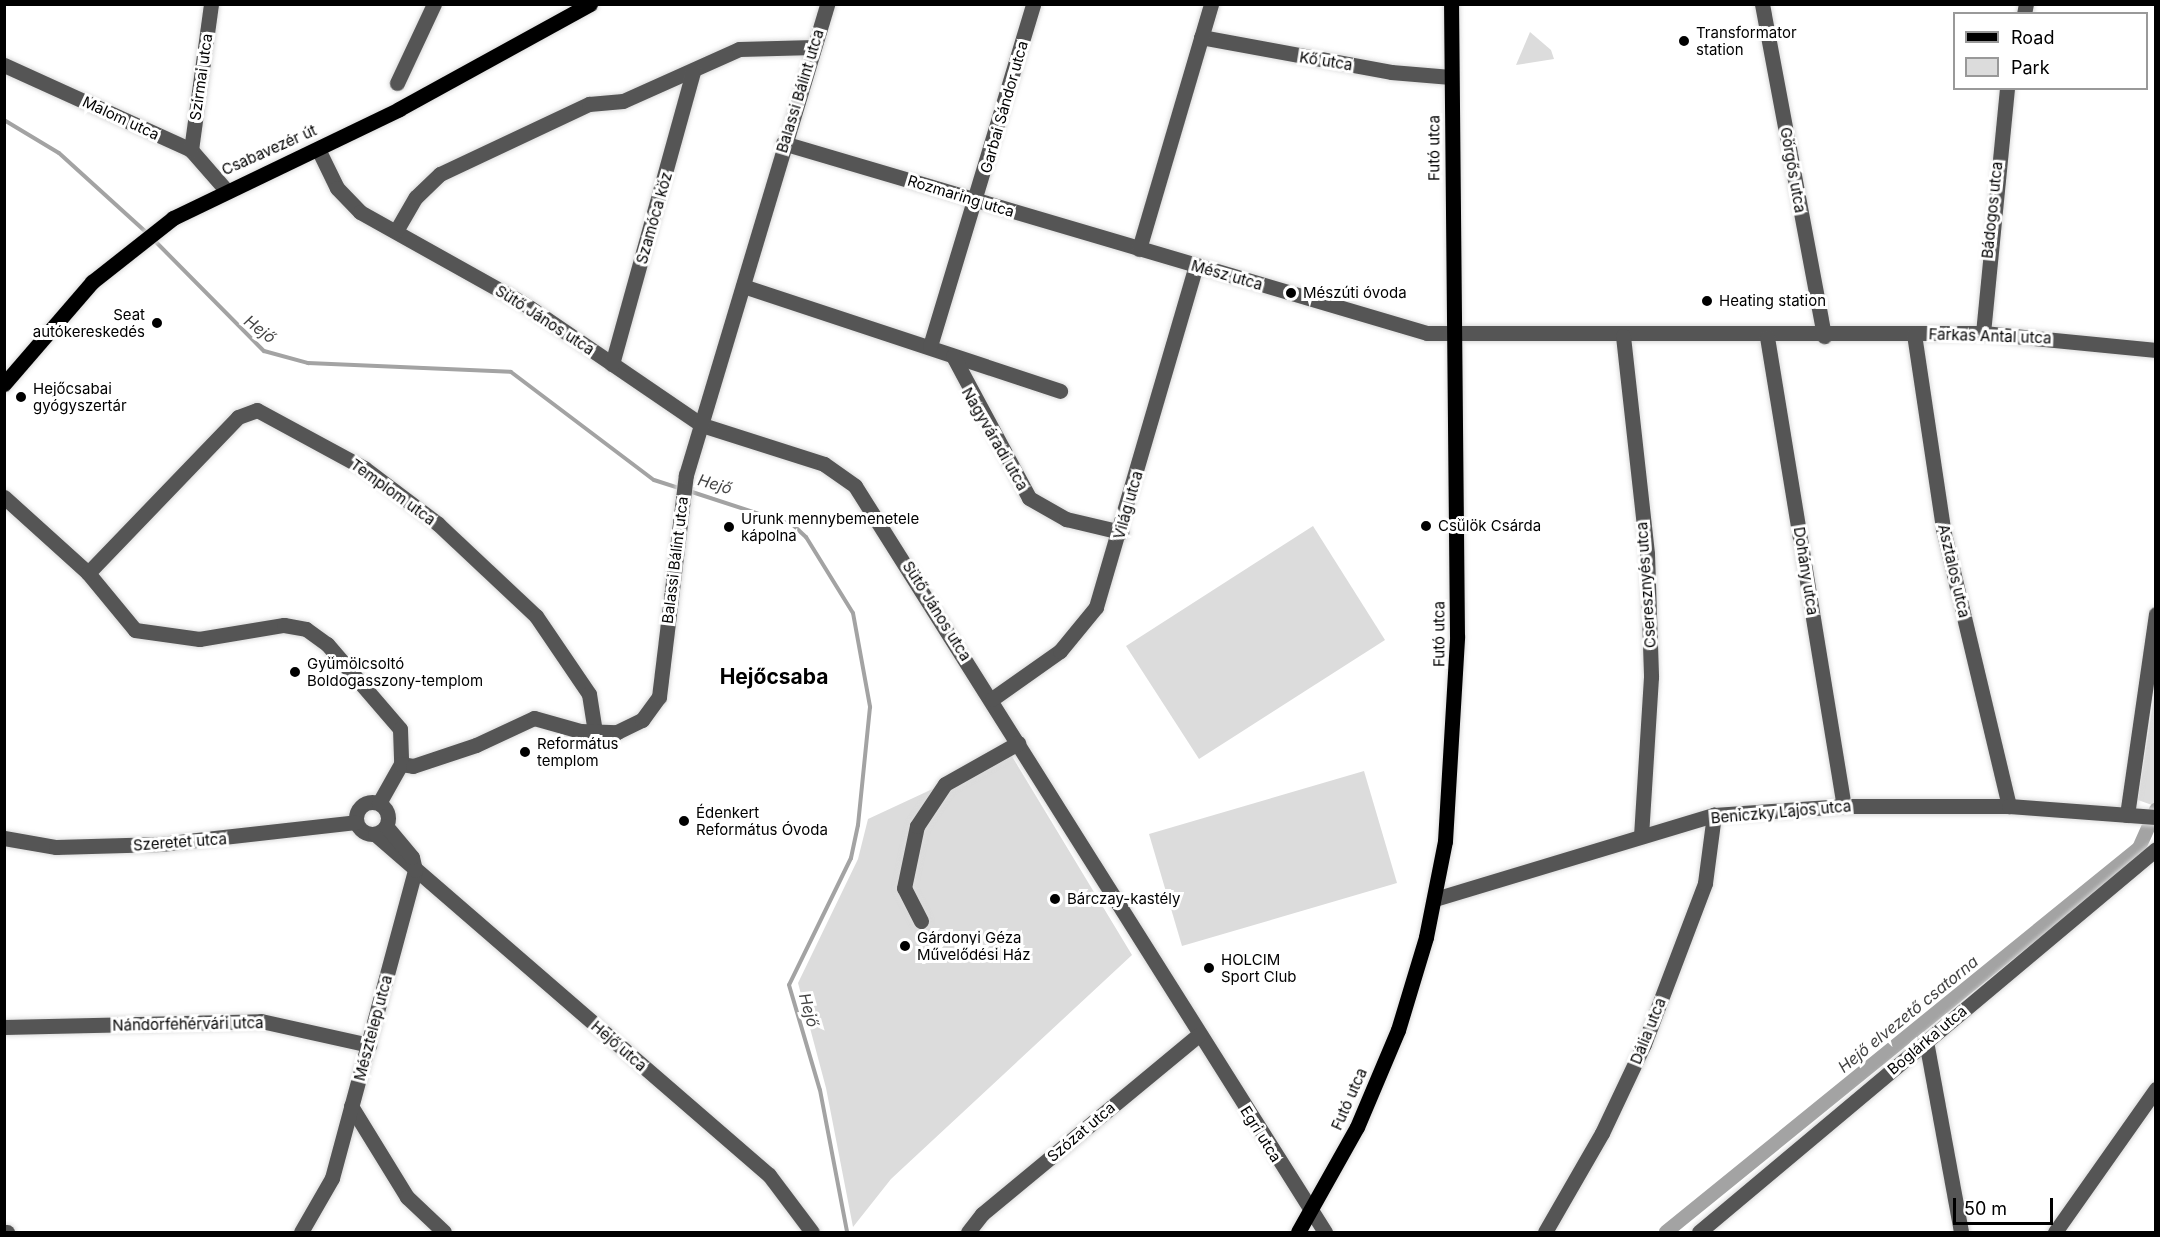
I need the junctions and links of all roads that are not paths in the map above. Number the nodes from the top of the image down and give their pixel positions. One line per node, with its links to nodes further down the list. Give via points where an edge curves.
1 (211, 4): 18 (street, Szirmai utca)
2 (434, 4): 14 (street)
3 (590, 4): 17 (main road, Csabavezér út)
4 (827, 4): 10 (street, Balassi Bálint utca)
5 (1033, 4): 20 (street, Garbai Sándor utca)
6 (1211, 4): 9 (street)
7 (1451, 4): 13 (main road, Futó utca)
8 (1762, 4): 29 (street, Görgős utca)
9 (1201, 37): 13 (street, Kő utca, via 1391,72); 22 (street)
10 (814, 47): 12 (street, via 739,49); 16 (street, Balassi Bálint utca)
11 (4, 65): 18 (street, Malom utca)
12 (693, 70): 21 (street, via 623,102 589,104 440,174 416,197); 34 (street, Szamóca köz)
13 (1451, 77): 27 (main road, Futó utca)
14 (397, 83)
15 (2007, 90): 25 (street, Bádogos utca)
16 (783, 143): 20 (street, Rozmaring utca); 24 (street, Balassi Bálint utca)
17 (318, 149): 19 (main road, Csabavezér út); 21 (street, Sütő János utca, via 345,200)
18 (191, 150): 19 (street, Malom utca)
19 (225, 189): 35 (main road, Csabavezér út, via 158,229 92,282)
20 (977, 201): 22 (street, Rozmaring utca); 31 (street, Garbai Sándor utca)
21 (396, 231): 34 (street, Sütő János utca, via 523,303)
22 (1139, 249): 23 (street, Mész utca)
23 (1196, 266): 27 (street, Mész utca, via 1427,333); 39 (street, Világ utca)
24 (742, 286): 31 (street, Nagyváradi utca); 37 (street, Balassi Bálint utca)
25 (1983, 333): 26 (street, Farkas Antal utca); 32 (street, Farkas Antal utca)
26 (1914, 334): 29 (street, Farkas Antal utca); 48 (street, Asztalos utca, via 1943,529)
27 (1454, 335): 28 (street, Mész utca); 58 (main road, Futó utca, via 1456,728)
28 (1623, 336): 30 (street, Farkas Antal utca); 54 (street, Cseresznyés utca, via 1647,565 1651,677)
29 (1824, 336): 30 (street, Farkas Antal utca)
30 (1767, 337): 47 (street, Dohány utca)
31 (930, 346): 33 (street, Nagyváradi utca)
32 (2156, 350)
33 (953, 356): 36 (street, Nagyváradi utca); 39 (street, Nagyváradi utca, via 1029,498 1066,519)
34 (612, 364): 37 (street, Sütő János utca)
35 (4, 384)
36 (1060, 391)
37 (702, 425): 42 (street, Sütő János utca, via 824,464 855,486); 43 (street, Balassi Bálint utca, via 686,475 659,697 630,727)
38 (4, 497): 40 (street)
39 (1120, 532): 42 (street, Világ utca, via 1087,623 1060,651)
40 (88, 573): 43 (street, Templom utca, via 238,417 257,410 364,468 438,524 528,609 589,694); 45 (street, via 135,630 165,638 199,639 284,625 306,629 327,644 400,729)
41 (2156, 614): 50 (street)
42 (992, 699): 44 (street, Sütő János utca)
43 (595, 733): 45 (street, Balassi Bálint utca, via 534,717 476,745 413,766)
44 (1018, 743): 59 (street, via 945,784 917,826 904,888); 61 (street, Sütő János utca)
45 (401, 764): 46 (street)
46 (379, 803): 52 (street, via 362,805); 53 (street, via 387,812)
47 (1844, 806): 48 (street, Beniczky Lajos utca); 49 (street, Beniczky Lajos utca)
48 (2009, 806): 50 (street, Beniczky Lajos utca)
49 (1714, 815): 54 (street, Beniczky Lajos utca); 74 (street, Dália utca, via 1706,883 1644,1044 1602,1133)
50 (2133, 816): 51 (street, Beniczky Lajos utca)
51 (2156, 817)
52 (356, 822): 53 (street, via 362,831); 55 (street, Szeretet utca, via 160,844 56,847)
53 (380, 830): 57 (street, Hejő utca)
54 (1641, 834): 58 (street, Beniczky Lajos utca)
55 (4, 838)
56 (2156, 849): 62 (street, Boglárka utca)
57 (415, 870): 63 (street, Mésztelep utca); 70 (street, Hejő utca, via 769,1175)
58 (1435, 899): 66 (main road, Futó utca, via 1390,1050)
59 (921, 921)
60 (4, 1028): 63 (street, Nándorfehérvári utca, via 261,1021)
61 (1198, 1035): 66 (street, Egri utca); 71 (street, Szózat utca, via 982,1214)
62 (1926, 1041): 67 (street, Boglárka utca); 76 (street)
63 (369, 1045): 65 (street, Mésztelep utca)
64 (2156, 1089): 77 (street)
65 (351, 1106): 68 (street, Mésztelep utca, via 332,1178); 69 (street, via 407,1197)
66 (1310, 1213): 72 (main road, Futó utca); 73 (street, Egri utca)
67 (1717, 1227): 75 (street, Boglárka utca)
68 (302, 1233)
69 (444, 1233)
70 (812, 1233)
71 (968, 1233)
72 (1298, 1233)
73 (1325, 1233)
74 (1545, 1233)
75 (1699, 1233)
76 (1961, 1233)
77 (2055, 1233)

